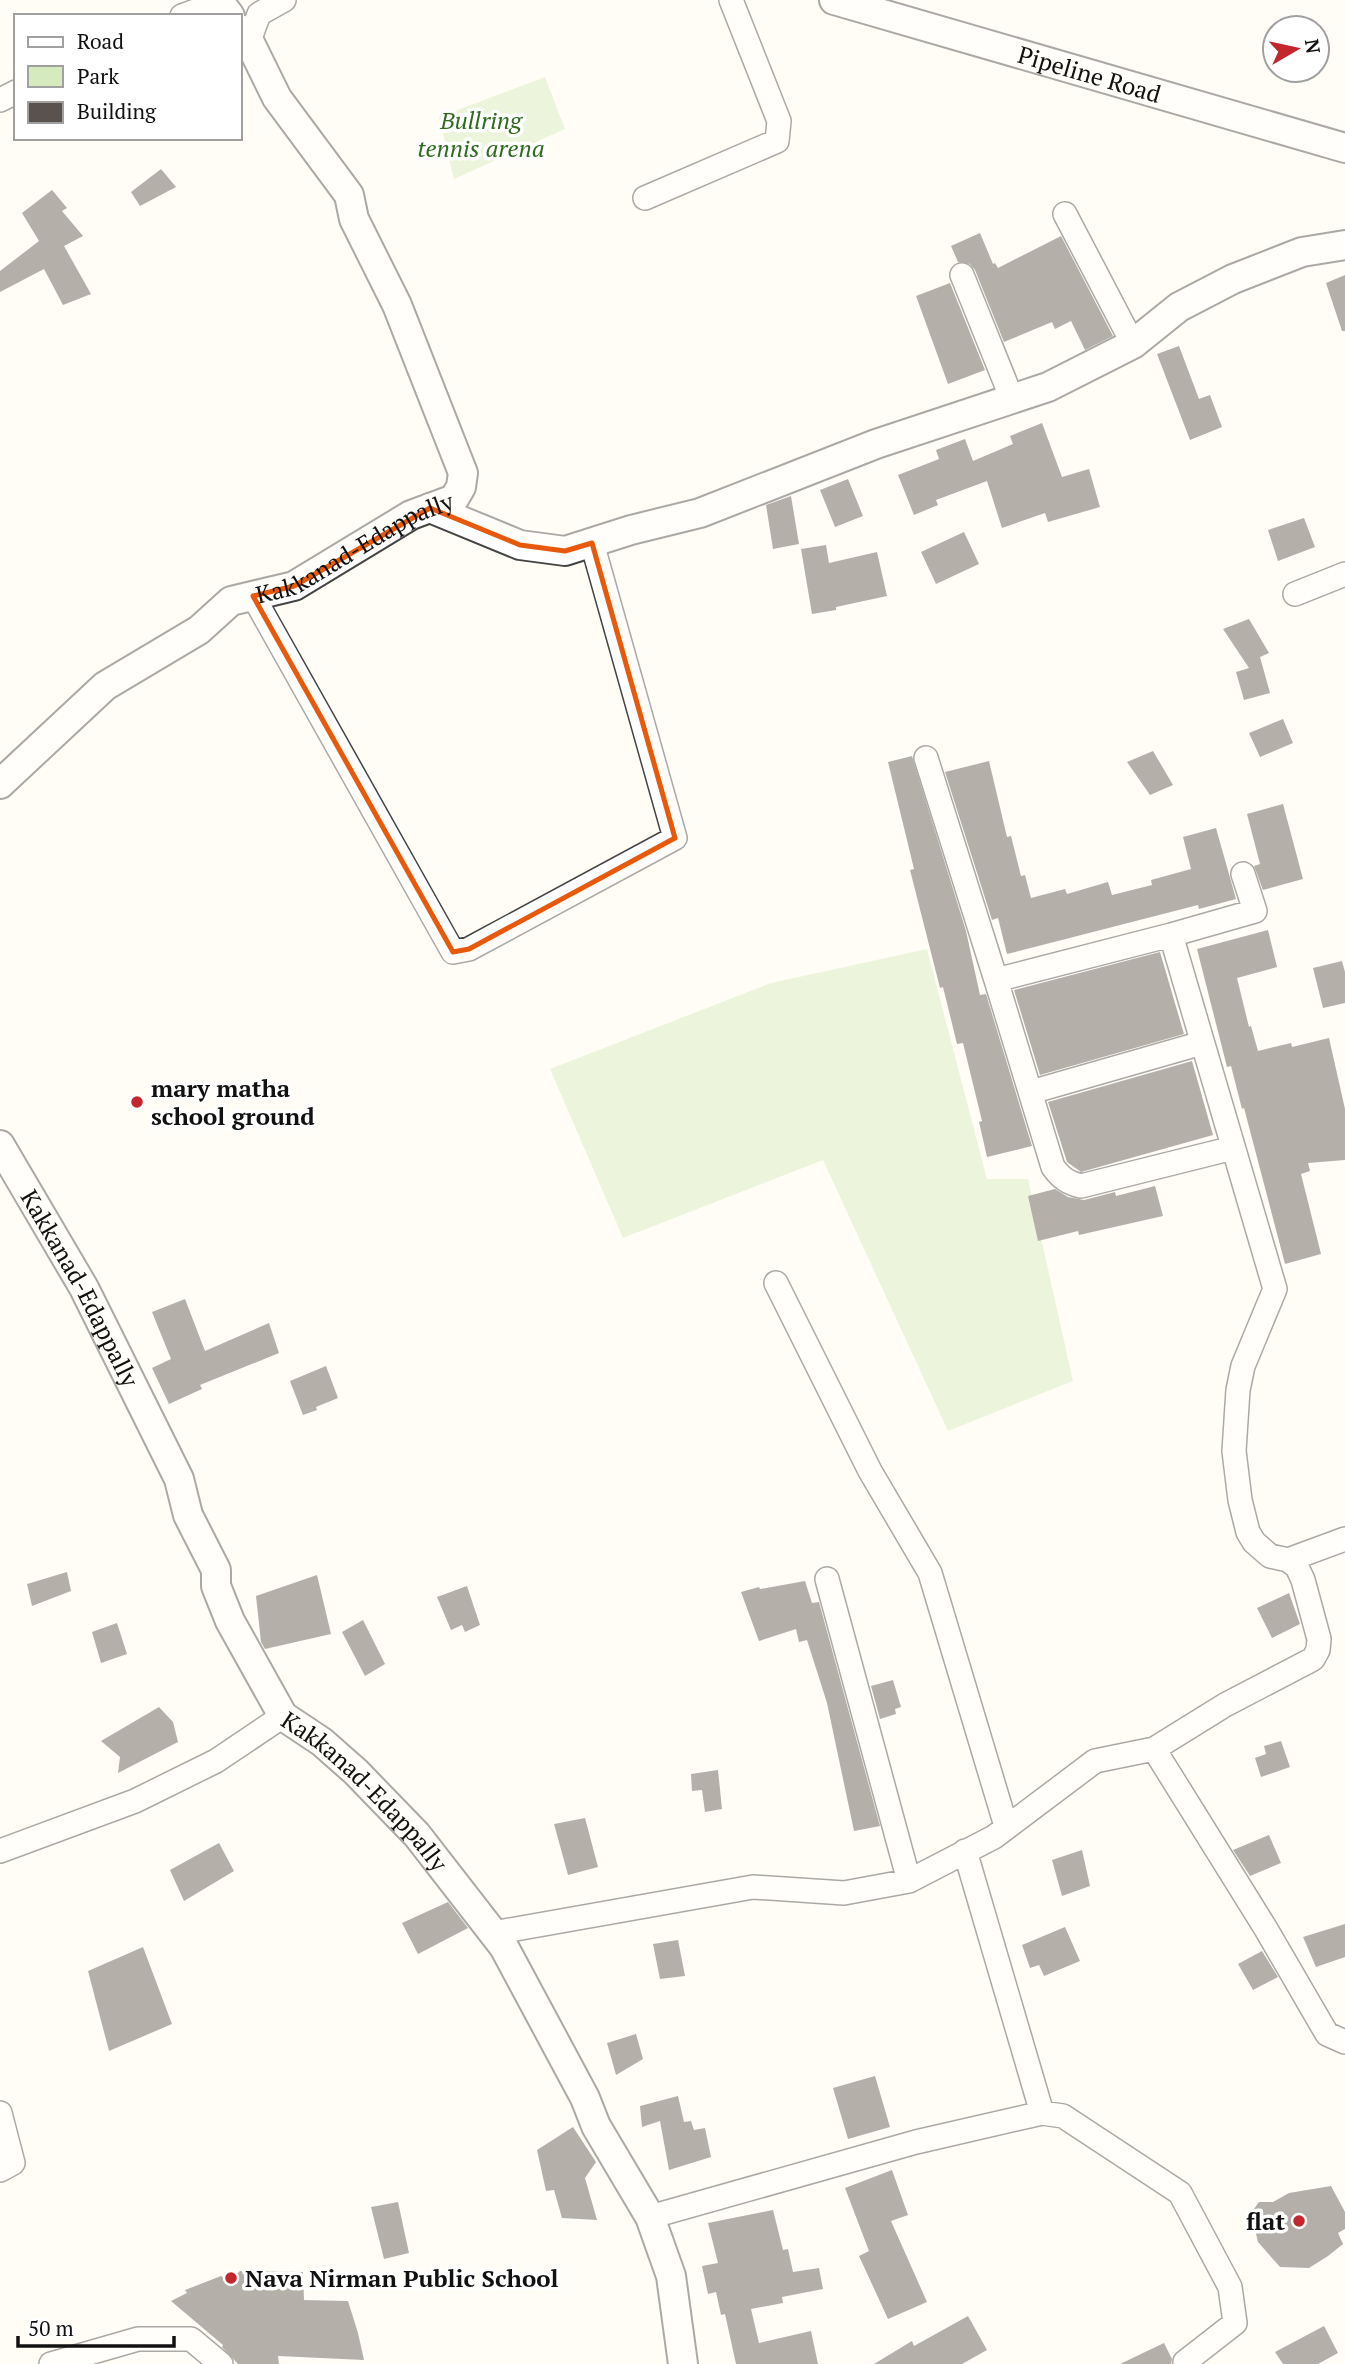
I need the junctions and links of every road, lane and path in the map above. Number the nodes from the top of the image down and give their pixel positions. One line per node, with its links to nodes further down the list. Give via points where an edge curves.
1 (284, 0): 6 (street, via 259,14)
2 (731, 0): 8 (street, via 779,121 777,141)
3 (834, 0): 7 (street, Pipeline Road)
4 (222, 6): 5 (street)
5 (190, 14)
6 (244, 35): 14 (street, Kakkanad-Edappally, via 278,98 349,195 354,219 397,305 463,473 454,499)
7 (1345, 148)
8 (645, 198)
9 (1065, 214): 12 (street)
10 (1345, 245): 12 (street, via 1302,252 1233,279 1179,307)
11 (962, 275): 13 (street)
12 (1133, 344): 13 (street, via 1048,387)
13 (1012, 399): 15 (street, via 876,444 700,513)
14 (430, 508): 15 (street, via 520,545 565,551); 18 (street, Kakkanad-Edappally, via 294,586)
15 (592, 543): 18 (street, via 675,838 469,949 453,952)
16 (1345, 574): 17 (street)
17 (1295, 594)
18 (253, 596): 20 (street, Kakkanad-Edappally, via 230,601 199,629 106,686)
19 (926, 758): 23 (street)
20 (0, 784)
21 (1243, 874): 22 (street, via 1255,911)
22 (1171, 935): 23 (street); 24 (street)
23 (996, 980): 25 (street)
24 (1202, 1043): 25 (street); 27 (street)
25 (1031, 1092): 27 (street, via 1054,1167 1070,1184 1081,1186)
26 (0, 1145): 32 (street, Kakkanad-Edappally, via 83,1287 179,1479 188,1515 216,1570 216,1586 230,1621)
27 (1233, 1148): 30 (street, via 1275,1289 1243,1366 1238,1390 1234,1451 1240,1500 1254,1542 1270,1556)
28 (776, 1283): 34 (street, via 870,1471 930,1573)
29 (1345, 1539): 30 (street)
30 (1288, 1560): 33 (street, via 1303,1580 1319,1639 1313,1659 1225,1704)
31 (827, 1579): 37 (street)
32 (283, 1716): 35 (street, via 216,1761 135,1801); 38 (street, Kakkanad-Edappally, via 356,1772 417,1835)
33 (1154, 1749): 34 (street, via 1096,1761); 39 (street, via 1327,2034)
34 (1006, 1826): 36 (street)
35 (0, 1851)
36 (965, 1851): 37 (street); 41 (street)
37 (909, 1881): 38 (street, via 844,1893 753,1887)
38 (493, 1933): 43 (street, Kakkanad-Edappally)
39 (1345, 2042)
40 (0, 2113): 42 (street, via 13,2163)
41 (1042, 2113): 43 (street, via 916,2142); 44 (street, via 1063,2116 1181,2193 1230,2287 1235,2323)
42 (0, 2170)
43 (650, 2217): 47 (street, Kakkanad-Edappally, via 671,2276)
44 (1185, 2362)
45 (51, 2364): 46 (street, via 138,2339 191,2339)
46 (220, 2364)
47 (682, 2364)

